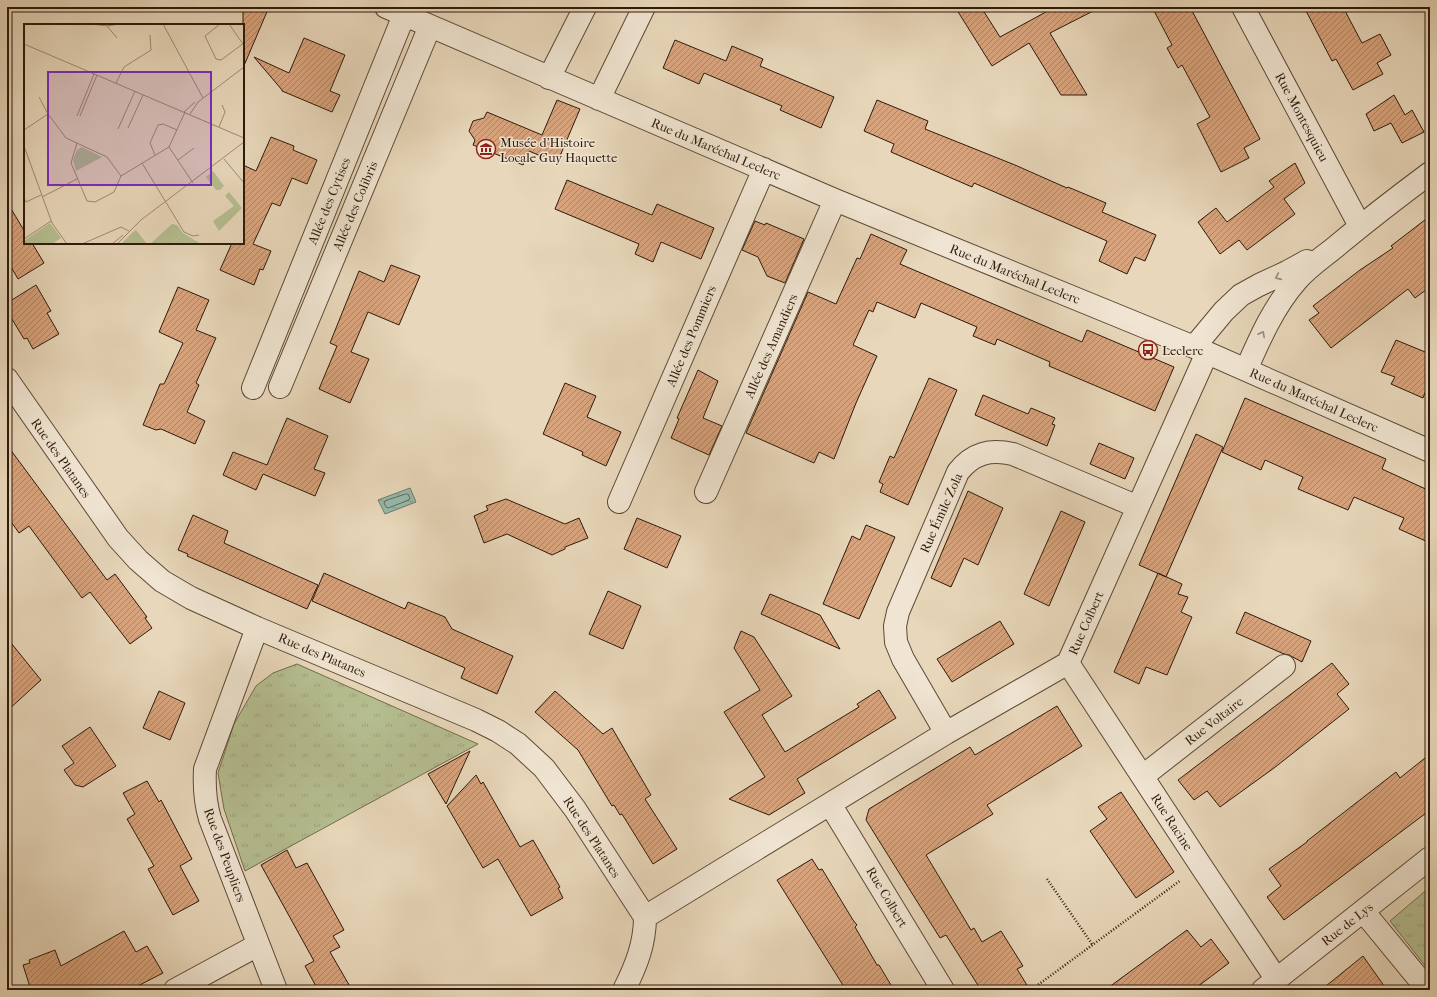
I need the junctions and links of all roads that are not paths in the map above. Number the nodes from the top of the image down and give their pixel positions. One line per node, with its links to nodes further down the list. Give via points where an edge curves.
1 (585, 7): 6 (street)
2 (644, 7): 7 (street)
3 (1243, 7): 11 (street, Rue Montesquieu)
4 (395, 11): 5 (street, Rue du Maréchal Leclerc); 17 (street, Allée des Cytises)
5 (430, 26): 6 (street, Rue du Maréchal Leclerc); 16 (street, Allée des Colibris)
6 (550, 78): 7 (street, Rue du Maréchal Leclerc)
7 (599, 99): 8 (street, Rue du Maréchal Leclerc)
8 (764, 169): 10 (street, Rue du Maréchal Leclerc); 20 (street, Allée des Pommiers)
9 (1430, 173): 11 (street)
10 (835, 200): 13 (street, Rue du Maréchal Leclerc); 19 (street, Allée des Amandiers)
11 (1360, 226): 12 (street)
12 (1337, 246): 13 (street, Rue Colbert, one-way to 13, via 1241,295 1224,311); 14 (street, one-way to 12, via 1260,337 1284,297 1297,280)
13 (1200, 350): 14 (street, Rue du Maréchal Leclerc); 21 (street, Rue Colbert)
14 (1246, 370): 18 (street, Rue du Maréchal Leclerc)
15 (7, 379): 22 (street, Rue des Platanes, via 118,538 138,560 162,581)
16 (280, 387)
17 (253, 388)
18 (1430, 451)
19 (706, 492)
20 (619, 502)
21 (1138, 507): 23 (street, Rue Colbert); 25 (street, Rue Émile Zola, via 1014,454 988,452 966,462 958,472 898,612 895,626 896,642 903,660)
22 (257, 628): 30 (street, Rue des Platanes, via 476,720 518,744 539,762 554,780); 31 (street, Rue des Peupliers, via 205,769 204,787 210,819)
23 (1068, 663): 25 (street, Rue Colbert); 26 (street, Rue Racine)
24 (1284, 666): 26 (street, Rue Voltaire)
25 (946, 733): 27 (street, Rue Colbert)
26 (1143, 776): 32 (street, Rue Racine, via 1201,866)
27 (830, 804): 30 (street, Rue Colbert); 36 (street, Rue Colbert)
28 (1430, 858): 29 (street, Rue de Lys)
29 (1363, 911): 32 (street, Rue de Lys); 37 (street)
30 (644, 917): 35 (street, via 645,932 641,949)
31 (258, 945): 33 (street); 34 (street, Rue des Peupliers)
32 (1270, 985)
33 (175, 990)
34 (276, 990)
35 (624, 990)
36 (943, 990)
37 (1428, 990)

